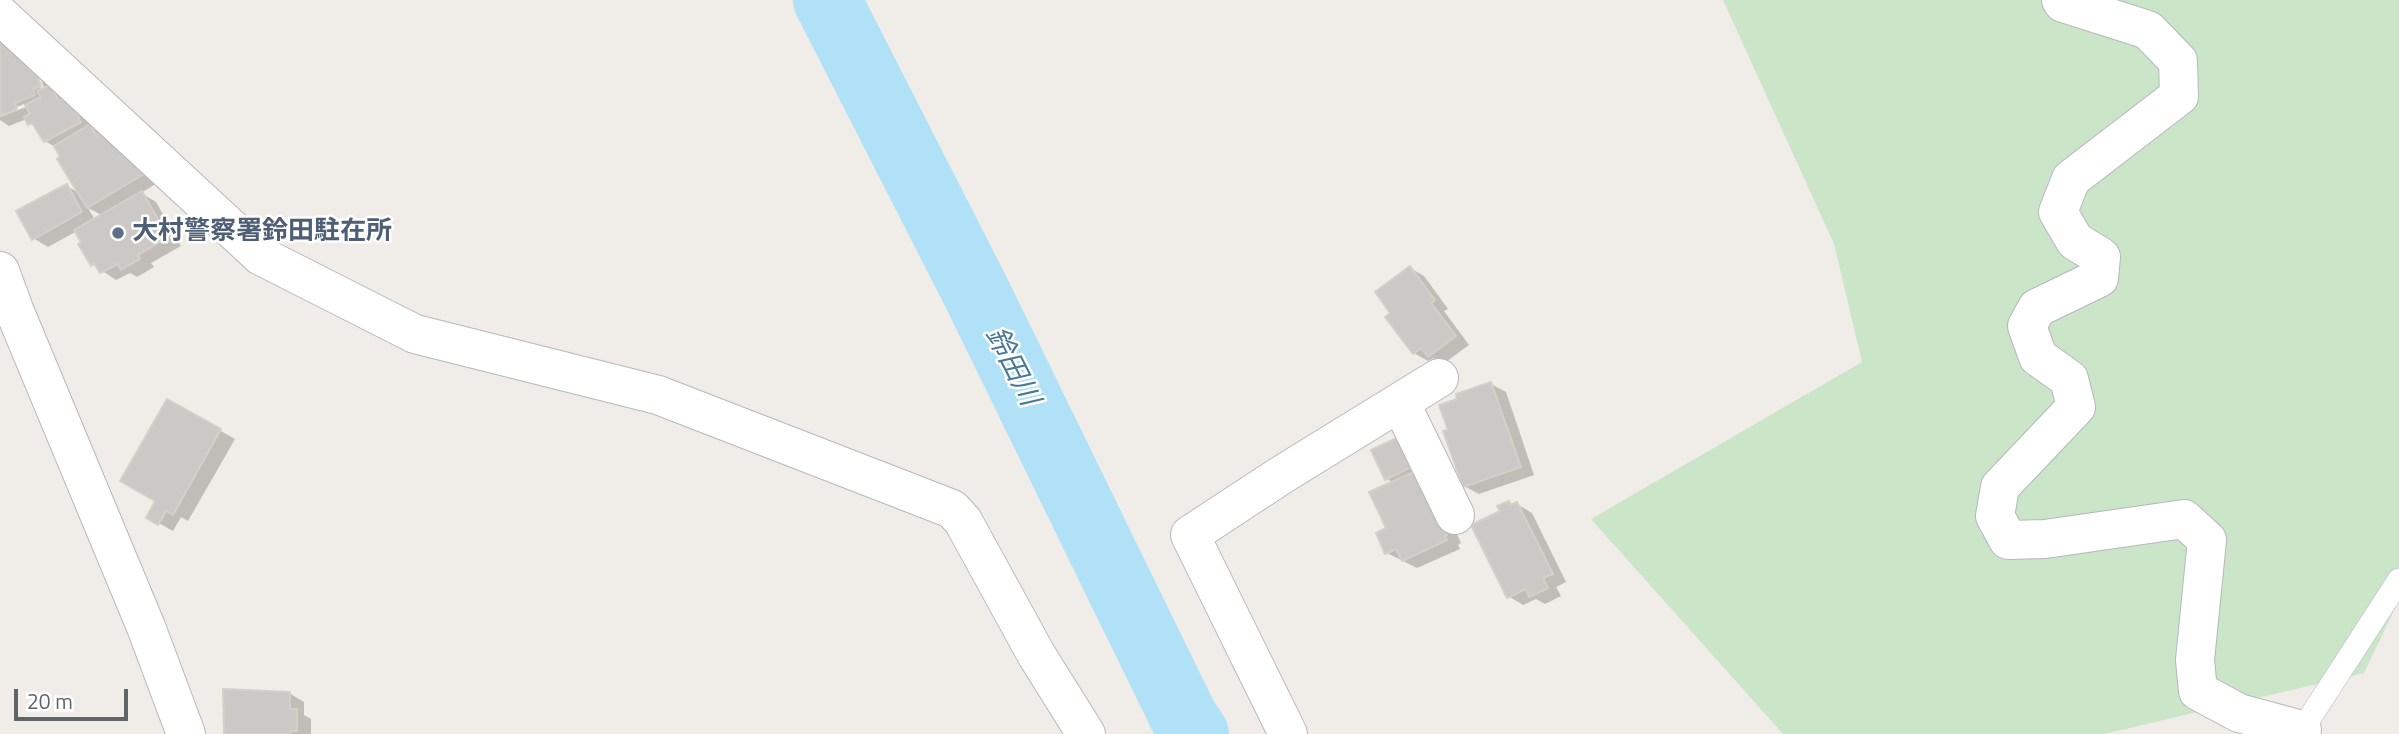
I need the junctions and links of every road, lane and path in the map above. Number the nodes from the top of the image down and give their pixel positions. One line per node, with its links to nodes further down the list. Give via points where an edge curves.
1 (2061, 0): 9 (street, via 2148,30 2178,61 2179,96 2071,178 2059,212 2075,241 2101,257 2099,278 2037,308 2027,326 2038,357 2069,379 2076,407 2000,487 1995,516 2008,540 2184,519 2207,540 2195,660 2198,691 2239,713)
2 (0, 15): 11 (street, via 261,256 415,334 658,395 952,509)
3 (0, 271): 4 (street)
4 (8, 324): 10 (street, via 146,627)
5 (1439, 378): 6 (street)
6 (1400, 402): 7 (street); 12 (street, via 1190,535)
7 (1455, 514)
8 (2399, 580): 9 (lane)
9 (2300, 732)
10 (186, 734)
11 (1086, 734)
12 (1288, 734)

